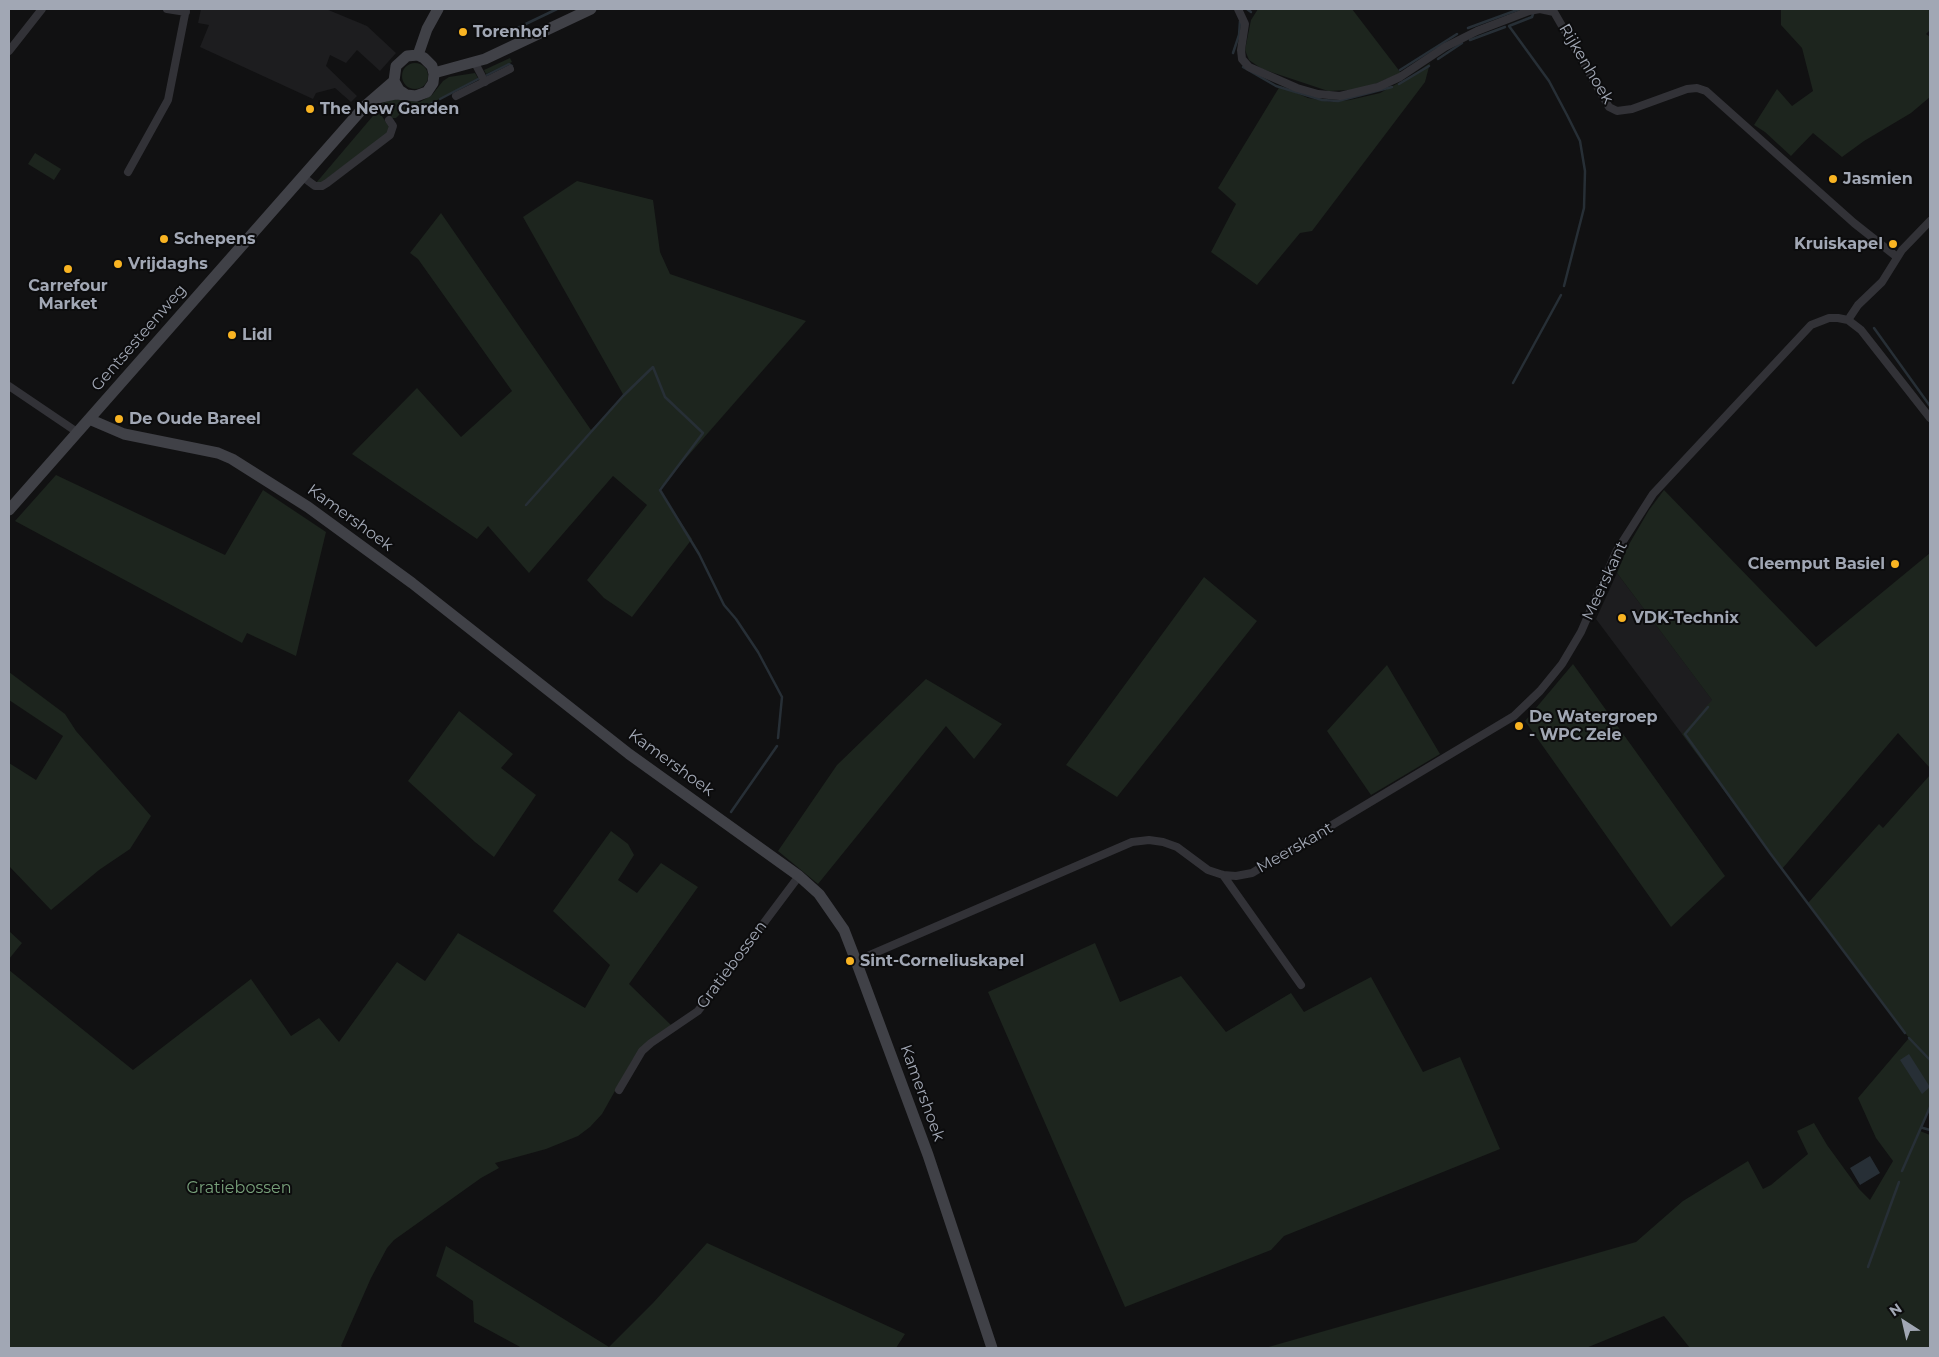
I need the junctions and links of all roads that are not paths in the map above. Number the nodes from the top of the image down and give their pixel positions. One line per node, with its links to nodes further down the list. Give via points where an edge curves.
1 (42, 9): 7 (street)
2 (167, 9): 6 (street)
3 (438, 9): 8 (street, via 426,29)
4 (591, 9): 9 (street)
5 (1238, 9): 21 (street, Rijkenhoek, via 1245,24 1242,59 1249,67 1297,88 1340,96 1378,87 1400,77 1445,47 1477,31 1529,11 1554,12 1609,107 1617,111 1632,109 1687,88 1706,91 1854,223)
6 (186, 10): 18 (street, via 168,100)
7 (9, 51)
8 (418, 55): 11 (street, via 430,63); 12 (street, Gentsesteenweg, via 400,60 394,71)
9 (475, 64): 11 (street); 13 (street)
10 (510, 69): 13 (street)
11 (434, 72): 14 (street, via 433,83 427,92 416,96)
12 (394, 81): 14 (street); 16 (street, Gentsesteenweg)
13 (485, 82): 15 (street)
14 (405, 94): 16 (street)
15 (456, 96)
16 (374, 99): 19 (street, Gentsesteenweg)
17 (389, 120): 19 (street, via 393,129 390,135 327,183 314,186)
18 (128, 172)
19 (303, 177): 25 (street, Gentsesteenweg)
20 (1930, 221): 21 (street)
21 (1897, 257): 22 (street, via 1882,282 1858,305)
22 (1848, 320): 24 (street, via 1862,330); 28 (street, Meerskant, via 1829,318 1811,325 1653,494 1616,552 1567,656 1524,708 1252,873)
23 (9, 386): 26 (street)
24 (1930, 418)
25 (89, 419): 26 (street, Gentsesteenweg); 29 (street, Kamershoek, via 124,434 218,453 308,507 412,583 629,754)
26 (77, 432): 27 (street, Gentsesteenweg)
27 (9, 510)
28 (1223, 875): 30 (street, Meerskant, via 1208,870 1177,847 1150,840 1132,842); 31 (street, Meerskant)
29 (799, 876): 30 (street, Kamershoek, via 829,905 844,930); 32 (street, Gratiebossen, via 698,1011 642,1051)
30 (856, 961): 33 (street, Kamershoek, via 928,1155)
31 (1301, 985)
32 (619, 1090)
33 (992, 1348)

